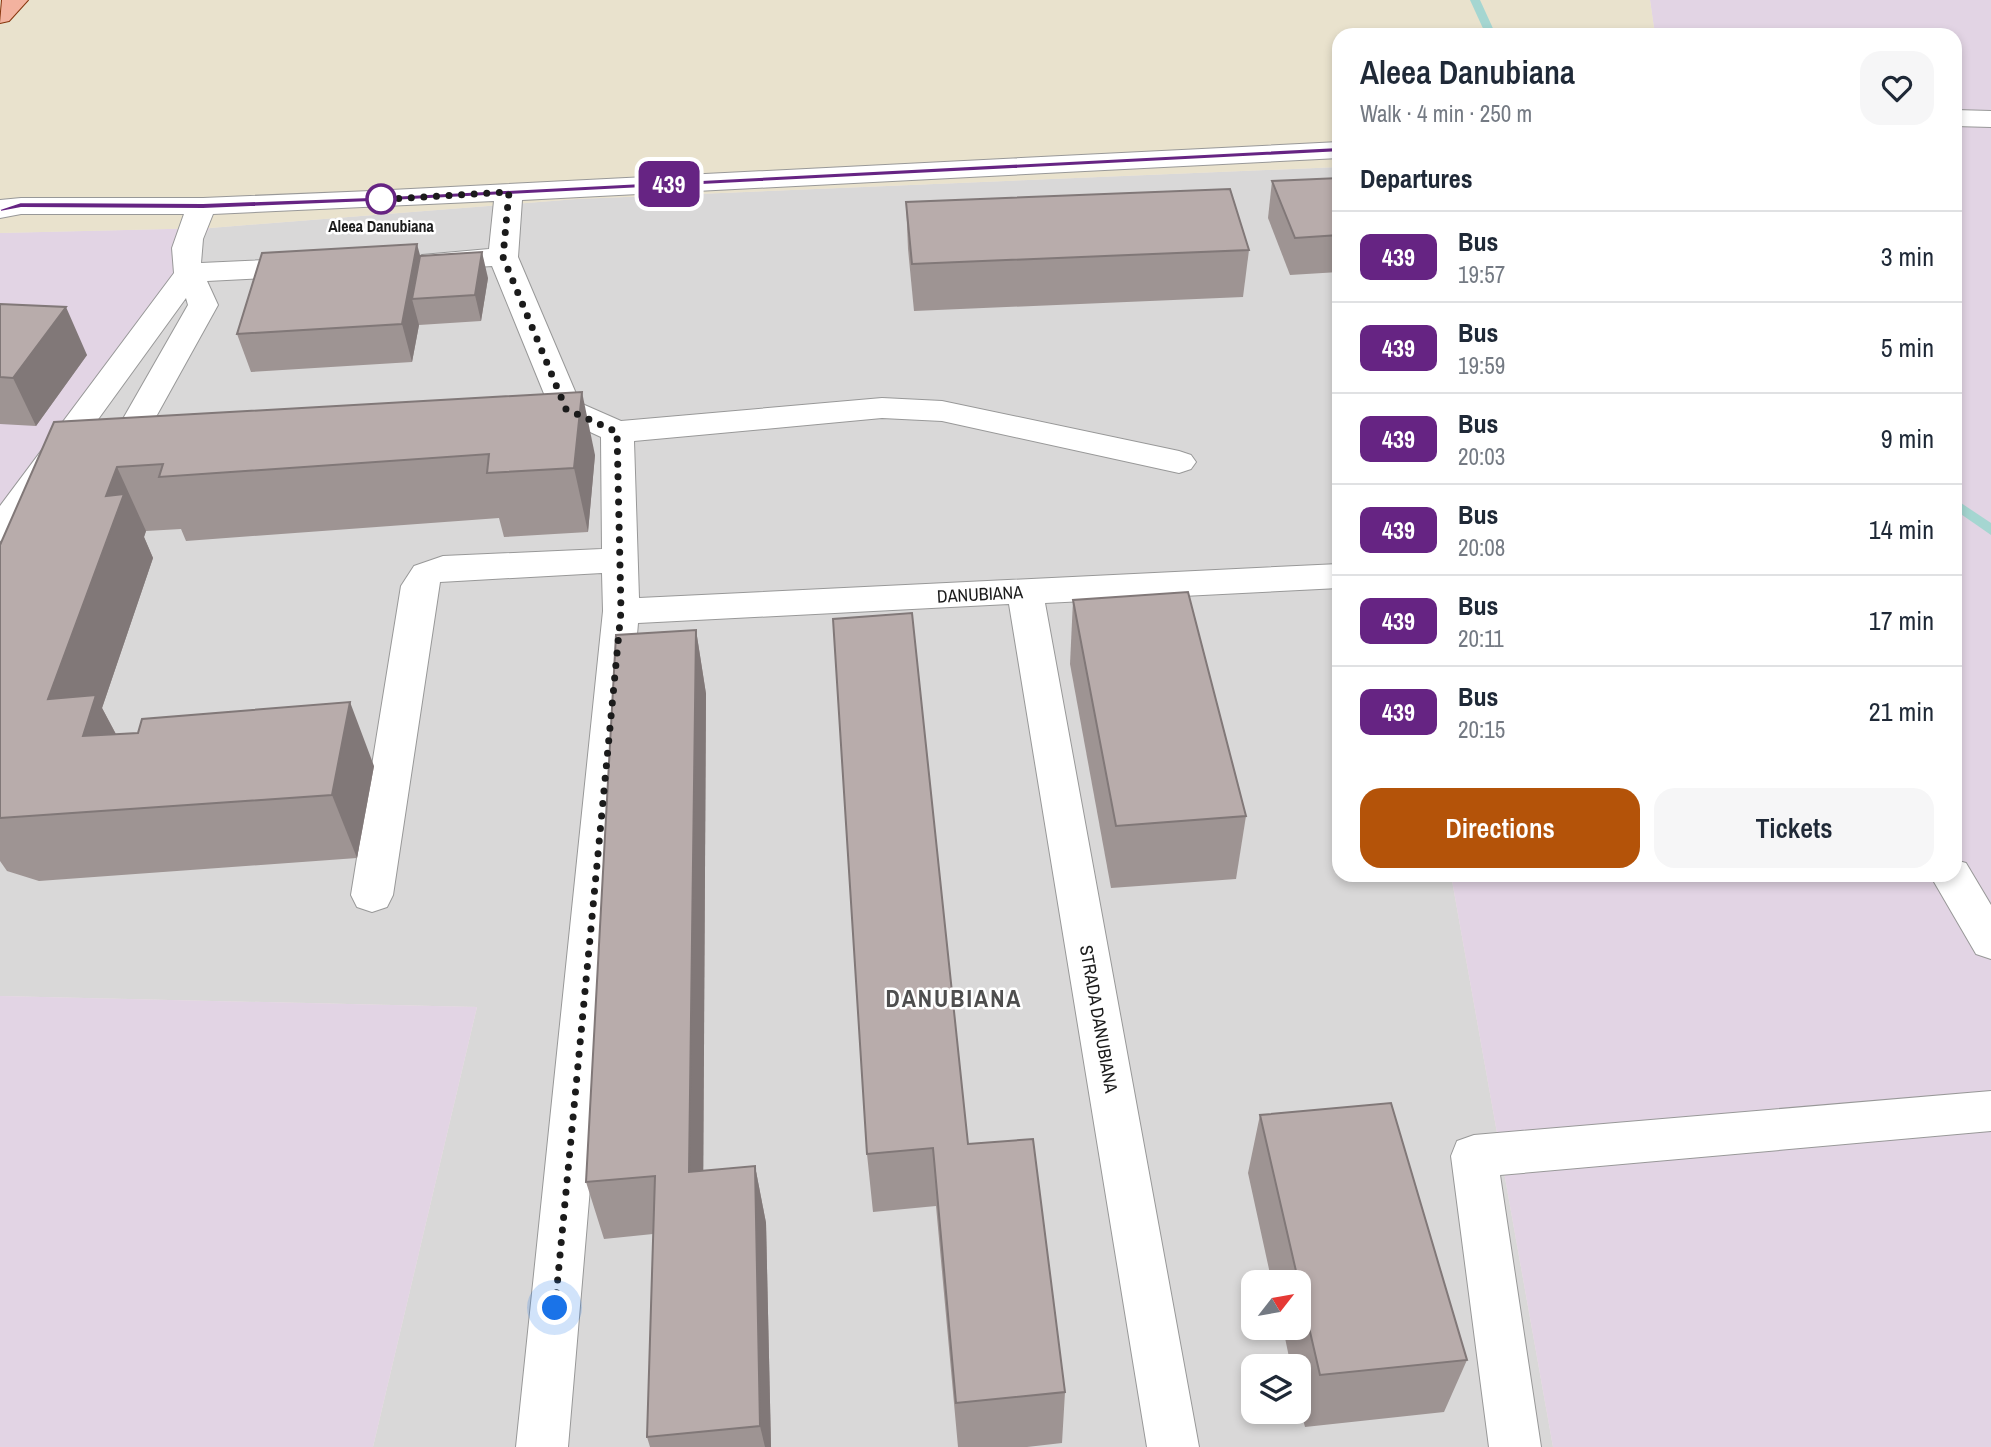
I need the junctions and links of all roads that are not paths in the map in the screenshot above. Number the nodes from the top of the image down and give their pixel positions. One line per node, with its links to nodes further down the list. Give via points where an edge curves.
1 (16, 0): 2 (main road)
2 (0, 16)
3 (1332, 150): 4 (street)
4 (509, 192): 6 (street); 7 (street)
5 (7, 205): 6 (street)
6 (203, 206): 10 (street, via 188,242)
7 (503, 257): 8 (street); 11 (street)
8 (407, 262)
9 (339, 265): 10 (street)
10 (188, 274): 14 (street, via 203,305 136,424 142,438); 16 (street)
11 (566, 409): 12 (street); 13 (street)
12 (512, 414)
13 (617, 432): 15 (street, via 882,408 930,411); 17 (street)
14 (200, 438)
15 (1179, 462)
16 (0, 530)
17 (621, 560): 20 (street); 22 (street, via 443,568 427,574 419,586)
18 (1332, 576): 19 (street, DANUBIANA)
19 (1025, 592): 20 (street, DANUBIANA); 26 (street, STRADA DANUBIANA)
20 (621, 611): 25 (street)
21 (1955, 882): 23 (street)
22 (372, 895)
23 (1991, 942)
24 (1991, 1111): 27 (street, via 1474,1156)
25 (542, 1447)
26 (1173, 1447)
27 (1515, 1447)

